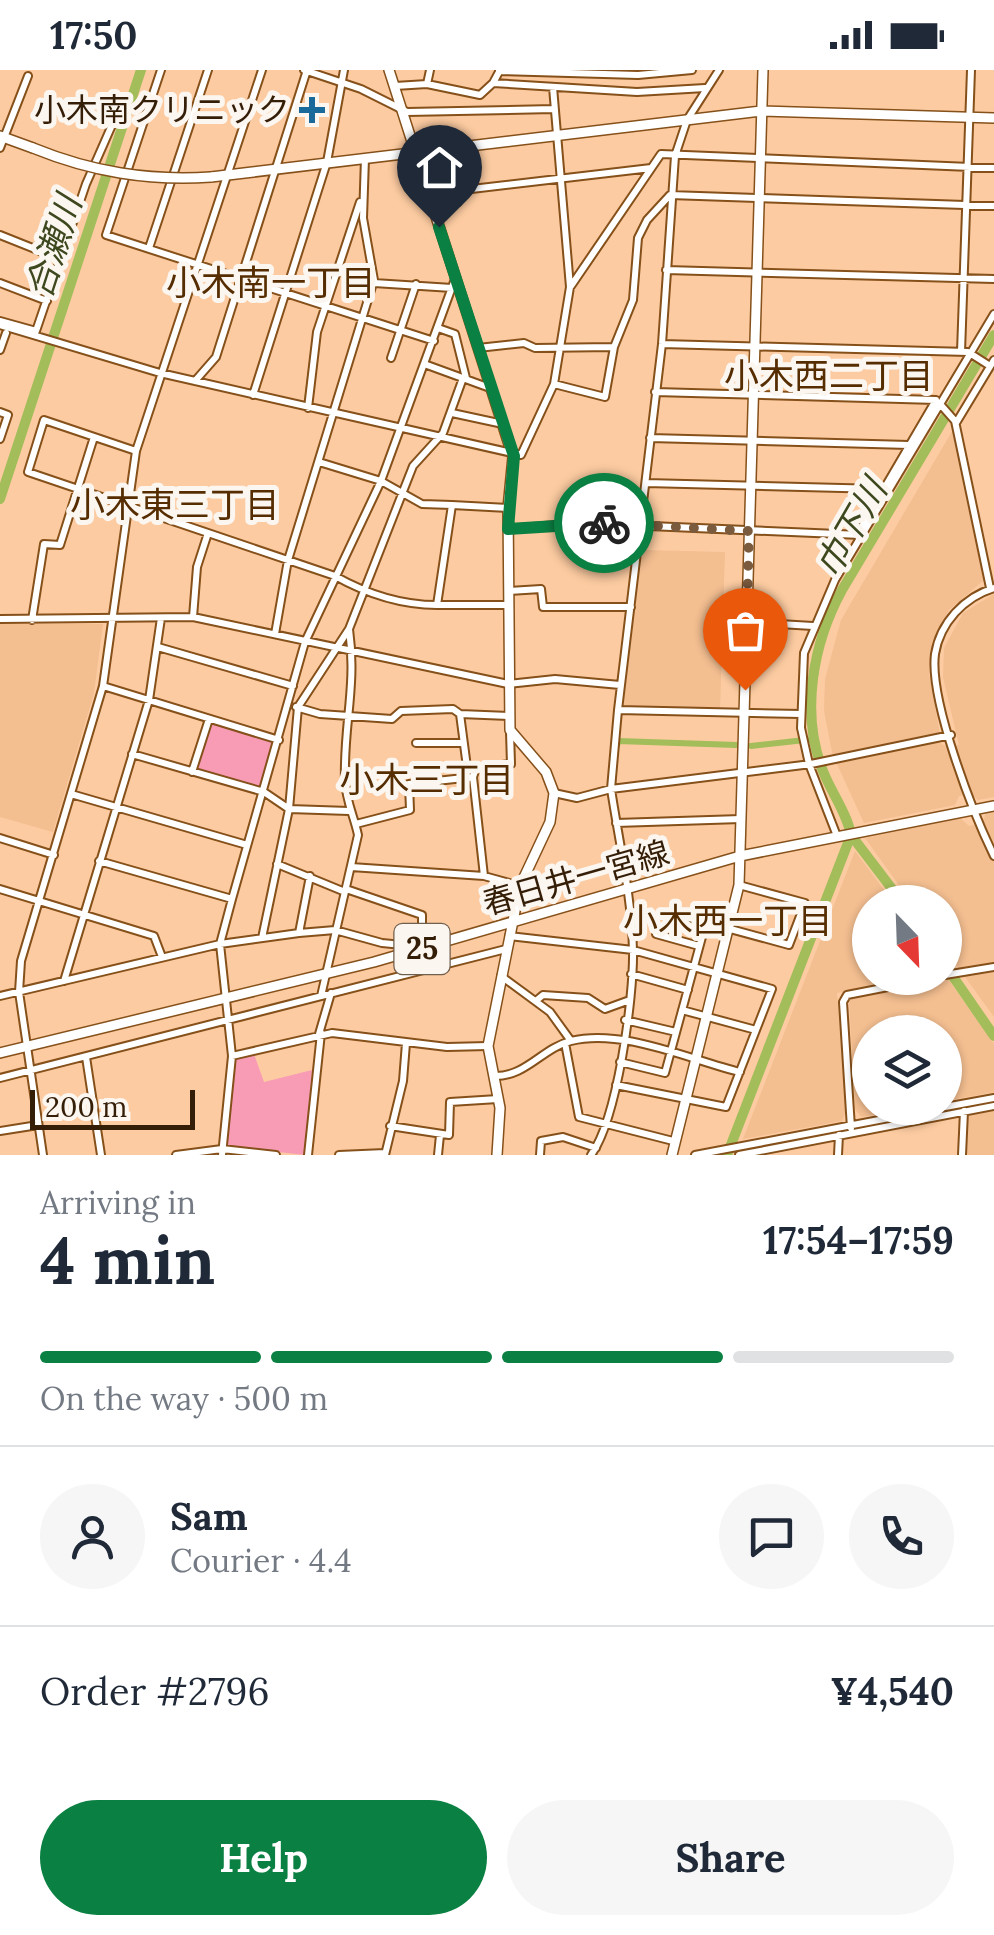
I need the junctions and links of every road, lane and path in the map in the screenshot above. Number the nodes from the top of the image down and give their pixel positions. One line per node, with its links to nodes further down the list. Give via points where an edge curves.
1 (161, 70): 49 (street, via 106,235)
2 (208, 70): 49 (street)
3 (262, 70): 40 (street)
4 (305, 70): 16 (street); 37 (street)
5 (344, 70): 16 (street)
6 (390, 70): 19 (main road)
7 (430, 70): 18 (street)
8 (692, 70): 14 (street)
9 (718, 70): 21 (street)
10 (763, 70): 24 (main road)
11 (971, 70): 25 (street)
12 (500, 71): 13 (street); 17 (street)
13 (544, 71): 14 (street)
14 (638, 73)
15 (28, 76): 30 (street)
16 (340, 82): 22 (street); 35 (street)
17 (493, 83): 18 (street, via 480,95); 20 (street)
18 (427, 84): 19 (street)
19 (394, 86): 22 (main road)
20 (552, 87): 21 (street); 23 (street)
21 (706, 88): 27 (street)
22 (401, 110): 23 (street); 31 (main road)
23 (554, 110): 29 (street)
24 (761, 111): 25 (main road); 27 (main road); 34 (main road)
25 (970, 117): 26 (main road); 36 (street)
26 (994, 118)
27 (686, 120): 29 (main road); 32 (street)
28 (112, 125): 50 (street)
29 (556, 136): 31 (main road); 41 (street)
30 (1, 140): 40 (main road, bridge, via 134,177)
31 (416, 152): 33 (main road); 45 (main road)
32 (676, 156): 34 (street); 38 (street, via 661,154); 42 (street)
33 (365, 158): 35 (main road); 43 (street)
34 (760, 161): 36 (street); 44 (main road)
35 (326, 162): 37 (main road); 62 (street)
36 (968, 166): 39 (street); 46 (street)
37 (277, 168): 40 (main road); 54 (street)
38 (652, 168): 41 (street); 61 (street)
39 (994, 168)
40 (224, 176): 51 (street)
41 (562, 178): 45 (street, via 463,190 458,202); 61 (street)
42 (670, 195): 44 (street); 52 (street); 76 (street, via 638,238 633,300)
43 (362, 196): 59 (street); 64 (street)
44 (759, 198): 46 (street); 53 (main road)
45 (431, 201): 58 (main road)
46 (966, 204): 47 (street); 55 (street)
47 (994, 206)
48 (0, 236): 50 (street)
49 (149, 248): 51 (street)
50 (60, 259): 63 (street)
51 (195, 264): 54 (street); 83 (street)
52 (666, 270): 53 (street); 72 (street)
53 (757, 272): 55 (street); 74 (main road)
54 (242, 278): 62 (street); 85 (street, via 216,357)
55 (964, 278): 56 (street); 78 (street)
56 (994, 279)
57 (0, 282): 63 (street)
58 (454, 283): 60 (street); 68 (street); 75 (main road)
59 (374, 284): 60 (street); 66 (street)
60 (416, 284): 69 (street)
61 (570, 287): 73 (street)
62 (282, 292): 64 (street); 89 (street)
63 (46, 301): 67 (street, via 36,332)
64 (328, 307): 66 (street); 92 (street, via 317,332)
65 (994, 314): 79 (street)
66 (363, 318): 69 (street); 94 (street)
67 (0, 323): 83 (street)
68 (438, 328): 71 (street); 84 (street, via 455,334)
69 (400, 330): 71 (street); 80 (street)
70 (6, 332): 77 (street)
71 (434, 341): 82 (street)
72 (662, 344): 74 (street); 88 (street)
73 (562, 345): 75 (street); 76 (street); 86 (street)
74 (755, 347): 78 (street); 90 (main road)
75 (478, 348): 87 (main road)
76 (614, 348): 86 (street, via 605,396)
77 (0, 350)
78 (961, 352): 79 (street)
79 (971, 356): 81 (street); 91 (street)
80 (391, 358)
81 (990, 363): 96 (street)
82 (426, 365): 84 (street); 98 (street)
83 (160, 373): 85 (street); 105 (street)
84 (465, 378): 87 (street); 95 (street)
85 (195, 381): 89 (street)
86 (554, 384): 106 (street)
87 (491, 389): 97 (main road)
88 (655, 392): 90 (street); 101 (street)
89 (254, 395): 92 (street)
90 (754, 395): 103 (main road); 104 (street, via 936,400)
91 (941, 405): 96 (street); 104 (street)
92 (308, 408): 94 (street)
93 (0, 412): 102 (street, via 8,415)
94 (330, 414): 98 (street); 107 (street)
95 (452, 414): 97 (street); 100 (street)
96 (954, 421): 124 (street)
97 (503, 424): 106 (main road)
98 (402, 430): 100 (street); 108 (street)
99 (94, 437): 105 (street); 112 (street); 112 (street, via 44,420 28,472)
100 (438, 438): 106 (street); 113 (street)
101 (650, 438): 103 (street); 109 (street)
102 (0, 439)
103 (752, 441): 104 (street); 110 (main road)
104 (912, 446): 111 (street); 121 (street)
105 (136, 451): 115 (street)
106 (514, 456): 116 (main road)
107 (319, 462): 108 (street); 122 (street)
108 (381, 482): 113 (street); 123 (street)
109 (646, 483): 110 (street); 117 (street)
110 (751, 486): 111 (street); 119 (main road)
111 (882, 489): 121 (street)
112 (77, 490): 115 (street); 134 (street, via 60,545 44,544)
113 (402, 491): 114 (street, via 422,504); 126 (street)
114 (452, 505): 116 (street); 127 (street)
115 (127, 506): 120 (street); 130 (street)
116 (508, 508): 118 (main road)
117 (640, 528): 118 (street, via 579,522); 119 (street); 129 (street)
118 (508, 529): 125 (main road)
119 (749, 531): 121 (street); 136 (main road)
120 (208, 533): 122 (street); 132 (street)
121 (860, 535): 137 (street)
122 (288, 560): 123 (street); 139 (street)
123 (335, 576): 126 (street); 140 (street)
124 (992, 588): 159 (street, via 954,614 936,651)
125 (508, 591): 128 (main road); 129 (street, via 541,589 543,607)
126 (365, 592): 127 (street); 138 (street)
127 (437, 605): 128 (street)
128 (508, 605): 144 (main road)
129 (631, 607): 145 (street)
130 (111, 618): 131 (street); 134 (street); 146 (street)
131 (161, 618): 132 (street); 141 (street)
132 (193, 618): 139 (street)
133 (0, 619): 134 (street)
134 (32, 620)
135 (725, 621): 136 (street)
136 (747, 622): 137 (street); 152 (main road)
137 (813, 626): 154 (street)
138 (349, 629): 142 (street); 143 (street)
139 (275, 634): 140 (street)
140 (304, 642): 142 (street); 147 (street)
141 (158, 647): 147 (street); 148 (street)
142 (335, 648): 143 (street); 150 (street)
143 (352, 653): 144 (street); 155 (street)
144 (508, 684): 145 (street, via 555,679); 156 (main road)
145 (620, 685): 151 (street)
146 (104, 686): 148 (street); 172 (street)
147 (293, 686): 149 (street)
148 (149, 700): 157 (street); 163 (street)
149 (288, 704): 150 (street); 160 (street)
150 (298, 707): 155 (street); 175 (street)
151 (618, 710): 152 (street); 169 (street)
152 (744, 713): 154 (street); 167 (main road)
153 (460, 714): 155 (street); 156 (street); 162 (street)
154 (800, 714): 164 (street)
155 (350, 715): 177 (street)
156 (509, 716): 158 (main road)
157 (209, 719): 160 (street); 166 (street)
158 (510, 730): 165 (street, via 511,764); 171 (main road, via 546,772)
159 (950, 736): 164 (street); 176 (street)
160 (279, 740): 170 (street)
161 (416, 743): 162 (street)
162 (461, 743): 165 (street, via 467,767)
163 (132, 754): 166 (street); 173 (street)
164 (810, 764): 167 (street); 181 (street)
165 (476, 768): 168 (street)
166 (192, 772): 170 (street)
167 (743, 773): 169 (street); 178 (main road)
168 (473, 777): 180 (street, via 409,784 410,810); 191 (street)
169 (611, 789): 171 (street, via 577,798); 179 (street)
170 (264, 792): 175 (street); 183 (street)
171 (554, 793): 192 (main road, via 550,822)
172 (71, 794): 173 (street); 184 (street)
173 (116, 806): 183 (street); 187 (street)
174 (994, 806): 176 (main road, 春日井一宮線 / 25)
175 (289, 809): 177 (street); 188 (street)
176 (972, 810): 181 (main road, 春日井一宮線 / 25); 186 (street)
177 (349, 811): 180 (street)
178 (741, 819): 179 (street); 185 (main road)
179 (616, 823): 194 (street)
180 (356, 824): 189 (street)
181 (838, 836): 185 (main road, 春日井一宮線 / 25)
182 (0, 838): 184 (street)
183 (248, 845): 197 (street)
184 (54, 855): 198 (street)
185 (740, 856): 193 (main road); 194 (main road, 春日井一宮線 / 25)
186 (994, 856)
187 (99, 860): 197 (street); 199 (street)
188 (276, 864): 190 (street); 208 (street)
189 (351, 867): 191 (street); 196 (street)
190 (310, 876): 196 (street); 205 (street)
191 (484, 876): 192 (street)
192 (520, 886): 201 (main road)
193 (738, 886): 203 (main road); 203 (street, via 805,904 788,944)
194 (626, 889): 201 (main road, 春日井一宮線 / 25); 213 (street)
195 (0, 890): 198 (street)
196 (345, 890): 204 (street); 211 (street, via 422,915)
197 (232, 899): 209 (street)
198 (40, 902): 199 (street); 224 (street, via 21,961)
199 (82, 914): 214 (street, via 154,936); 222 (street)
200 (675, 914): 203 (street)
201 (512, 922): 207 (main road); 211 (main road, 春日井一宮線 / 25)
202 (705, 926): 210 (street)
203 (729, 928): 217 (main road)
204 (335, 930): 205 (street); 211 (street); 219 (street)
205 (299, 933): 208 (street)
206 (656, 934): 210 (street)
207 (509, 936): 212 (main road); 213 (street)
208 (262, 938): 209 (street)
209 (220, 944): 214 (street); 229 (street)
210 (699, 946): 215 (street)
211 (423, 947): 219 (main road, 春日井一宮線 / 25)
212 (506, 949): 221 (main road); 225 (street)
213 (633, 950): 215 (street); 220 (street)
214 (162, 957): 222 (street)
215 (694, 966): 217 (street); 223 (street)
216 (994, 967): 218 (street)
217 (717, 973): 233 (main road); 236 (street, via 772,989)
218 (962, 973)
219 (326, 974): 228 (street); 229 (main road, 春日井一宮線 / 25)
220 (632, 974): 223 (street); 231 (street)
221 (501, 976): 230 (street); 243 (main road)
222 (64, 981): 224 (street)
223 (688, 990): 232 (street)
224 (19, 992): 227 (street); 242 (street)
225 (331, 993): 228 (street); 238 (street)
226 (852, 993): 265 (street, via 843,1002)
227 (0, 996)
228 (321, 996): 234 (street)
229 (224, 999): 234 (street); 242 (main road, 春日井一宮線 / 25)
230 (537, 1000): 231 (street, via 588,998 605,1009); 240 (street)
231 (627, 1001): 235 (street)
232 (682, 1010): 233 (street); 237 (street)
233 (705, 1016): 236 (street); 248 (main road)
234 (228, 1020): 246 (street); 247 (street)
235 (625, 1020): 237 (street); 239 (street)
236 (756, 1030): 251 (street)
237 (676, 1032): 245 (street)
238 (320, 1034): 241 (street); 246 (street); 278 (street)
239 (623, 1041): 240 (street); 245 (street); 249 (street)
240 (568, 1042): 252 (street, via 517,1073); 264 (street, via 579,1117)
241 (406, 1043): 243 (street); 263 (street)
242 (26, 1046): 244 (main road, 春日井一宮線 / 25); 250 (street)
243 (488, 1046): 252 (main road)
244 (0, 1053)
245 (670, 1054): 248 (street); 249 (street, via 665,1073)
246 (232, 1056): 271 (street)
247 (86, 1057): 250 (street); 275 (street)
248 (694, 1060): 251 (street); 257 (main road)
249 (620, 1062): 254 (street)
250 (30, 1070): 253 (street); 262 (street)
251 (740, 1072): 257 (street, via 726,1107)
252 (494, 1076): 256 (main road)
253 (0, 1078)
254 (616, 1085): 257 (street); 264 (street)
255 (994, 1098): 258 (street)
256 (498, 1099): 267 (street, via 450,1102 449,1135); 281 (main road)
257 (682, 1102): 269 (main road)
258 (962, 1104)
259 (994, 1106): 260 (street)
260 (964, 1111): 265 (street); 286 (street)
261 (868, 1125): 265 (street)
262 (38, 1126): 266 (street); 274 (street)
263 (390, 1126): 267 (street); 273 (street)
264 (606, 1126): 269 (street); 272 (street)
265 (851, 1129): 268 (street); 270 (street)
266 (0, 1131)
267 (440, 1134): 280 (street)
268 (838, 1135): 270 (street); 285 (street)
269 (673, 1141): 283 (main road)
270 (738, 1151): 284 (street)
271 (222, 1152): 276 (street); 277 (street)
272 (593, 1152): 282 (street, via 563,1137 541,1142)
273 (385, 1154): 279 (street)
274 (43, 1155)
275 (101, 1155)
276 (176, 1155)
277 (276, 1155)
278 (308, 1155)
279 (339, 1155)
280 (438, 1155)
281 (497, 1155)
282 (540, 1155)
283 (672, 1155)
284 (695, 1155)
285 (838, 1155)
286 (962, 1155)

